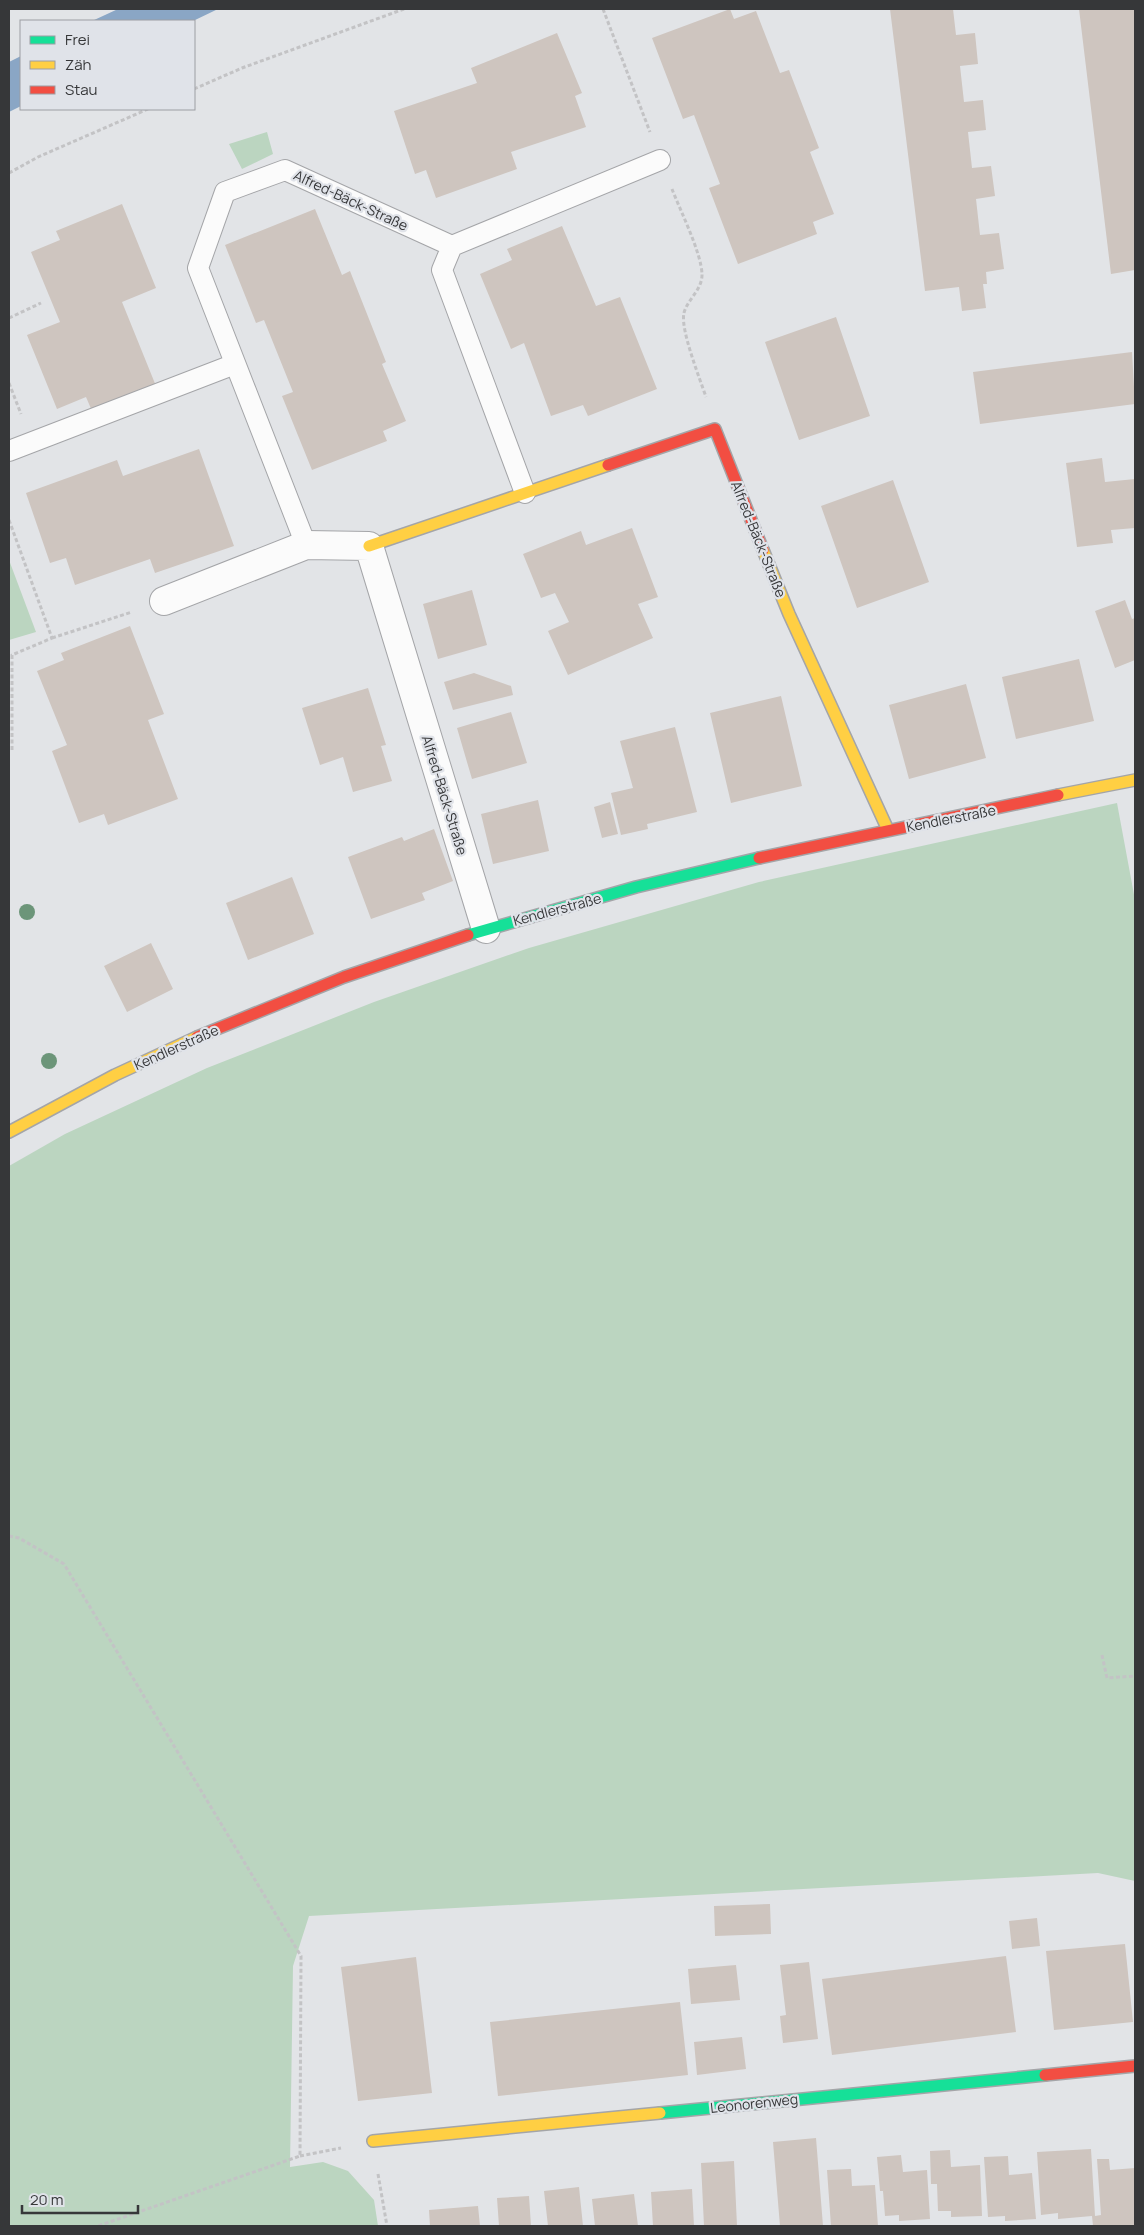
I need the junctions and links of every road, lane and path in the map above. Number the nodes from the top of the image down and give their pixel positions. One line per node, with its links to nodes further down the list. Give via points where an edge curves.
1 (404, 9): 3 (path)
2 (603, 9): 5 (path)
3 (195, 89)
4 (146, 110): 6 (path)
5 (660, 160): 7 (lane); 13 (path, via 702,276 684,312 684,327)
6 (9, 173)
7 (452, 246): 10 (lane, Alfred-Bäck-Straße, via 285,170 224,192 198,268); 15 (lane, via 442,270)
8 (41, 303): 9 (path)
9 (9, 318)
10 (236, 364): 14 (lane); 17 (lane, Alfred-Bäck-Straße)
11 (15, 399): 12 (path)
12 (9, 401)
13 (716, 429): 15 (street); 23 (street, Alfred-Bäck-Straße, via 788,614)
14 (9, 451)
15 (525, 494): 18 (street)
16 (9, 520): 20 (path)
17 (306, 545): 18 (street); 19 (street)
18 (369, 546): 24 (street, Alfred-Bäck-Straße)
19 (164, 601): 20 (path)
20 (52, 638): 21 (path, via 12,655)
21 (12, 751)
22 (1135, 780): 23 (street, Kendlerstraße)
23 (888, 830): 24 (street, Kendlerstraße, via 680,876)
24 (486, 928): 25 (street, Kendlerstraße, via 346,976 212,1029 127,1069)
25 (9, 1132)
26 (9, 1536): 31 (path, via 19,1538 64,1564 301,1956)
27 (1102, 1655): 28 (path, via 1107,1678)
28 (1135, 1676)
29 (1135, 2066): 30 (street, Leonorenweg)
30 (373, 2141): 31 (path); 33 (path)
31 (300, 2156): 32 (path)
32 (98, 2226)
33 (387, 2226)

